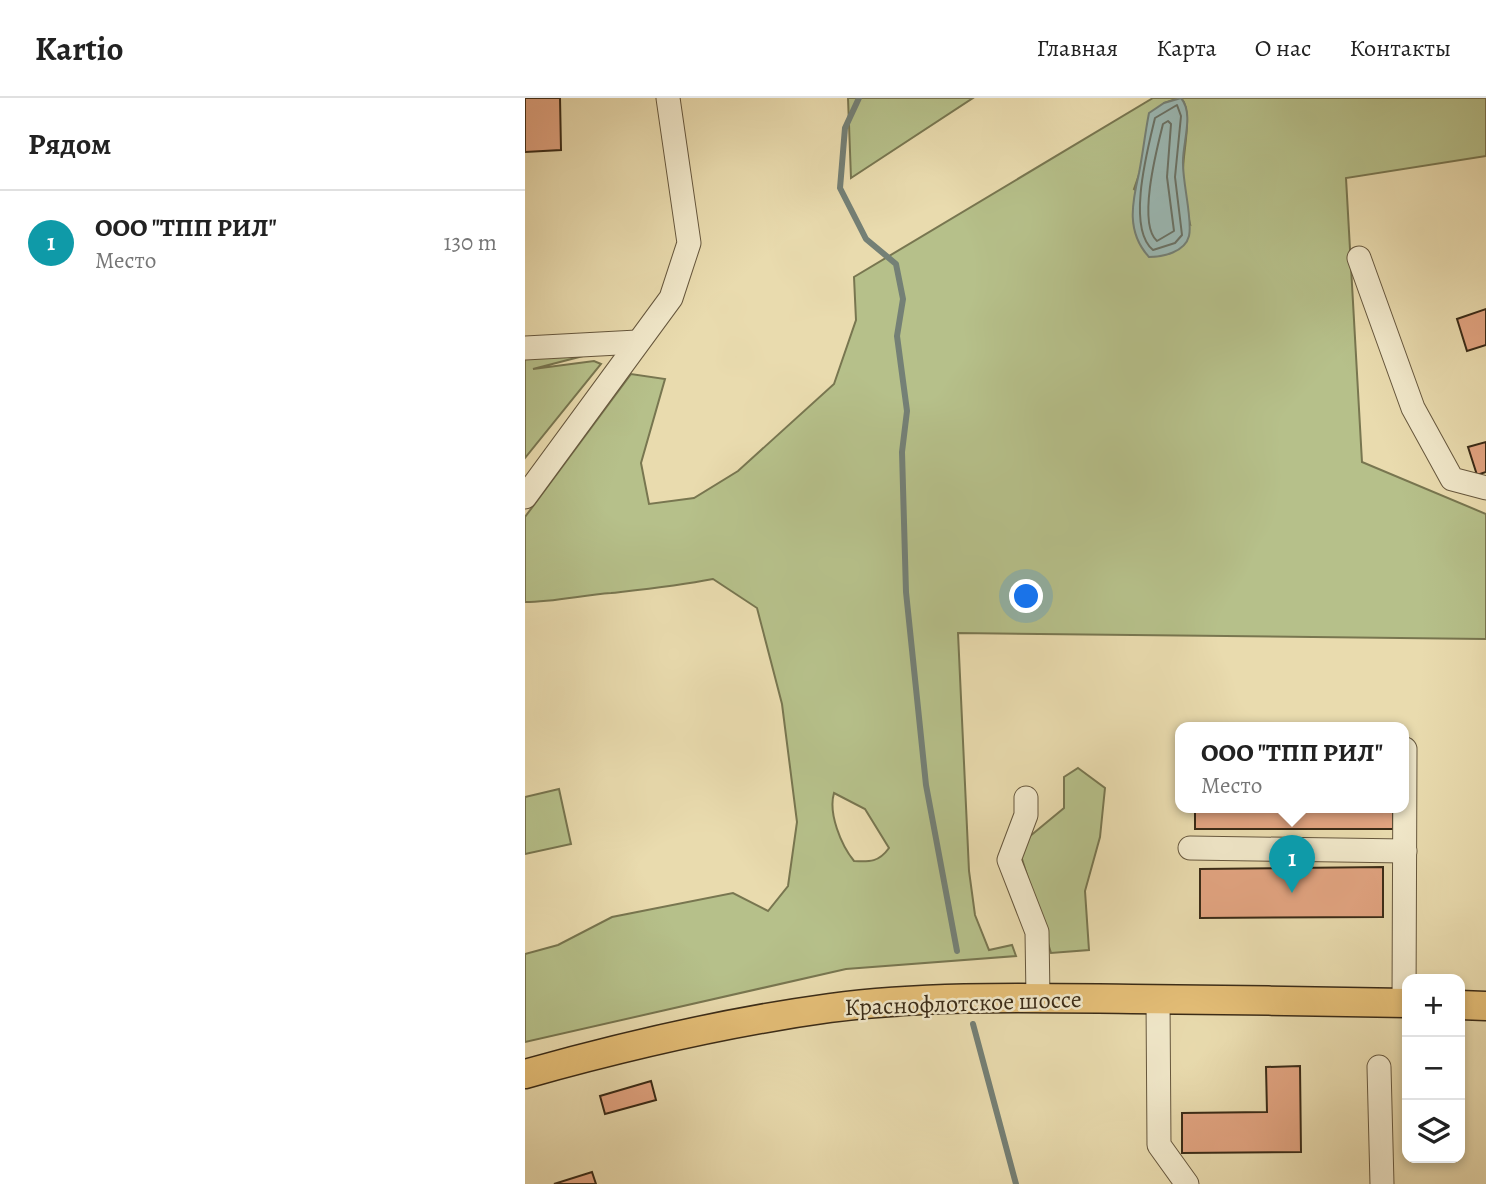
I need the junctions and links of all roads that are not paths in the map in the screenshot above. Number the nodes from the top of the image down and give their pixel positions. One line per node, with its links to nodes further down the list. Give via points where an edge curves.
1 (668, 98): 3 (street, via 689,243 671,298)
2 (1359, 258): 5 (street, via 1413,408 1452,479)
3 (637, 342): 4 (street); 6 (street)
4 (525, 348)
5 (1486, 488)
6 (525, 497)
7 (1026, 798): 12 (street, via 1026,815 1009,860 1037,932)
8 (1405, 813): 10 (street)
9 (1190, 848): 10 (street)
10 (1405, 851): 11 (street)
11 (1405, 974)
12 (1038, 998): 13 (main road, Краснофлотское шоссе); 18 (main road, Краснофлотское шоссе, via 831,1008 615,1049)
13 (1158, 999): 14 (main road, Краснофлотское шоссе); 19 (street, via 1159,1145)
14 (1402, 1003)
15 (1465, 1005): 16 (main road)
16 (1486, 1006)
17 (1379, 1067): 20 (street)
18 (525, 1074)
19 (1187, 1184)
20 (1381, 1184)

